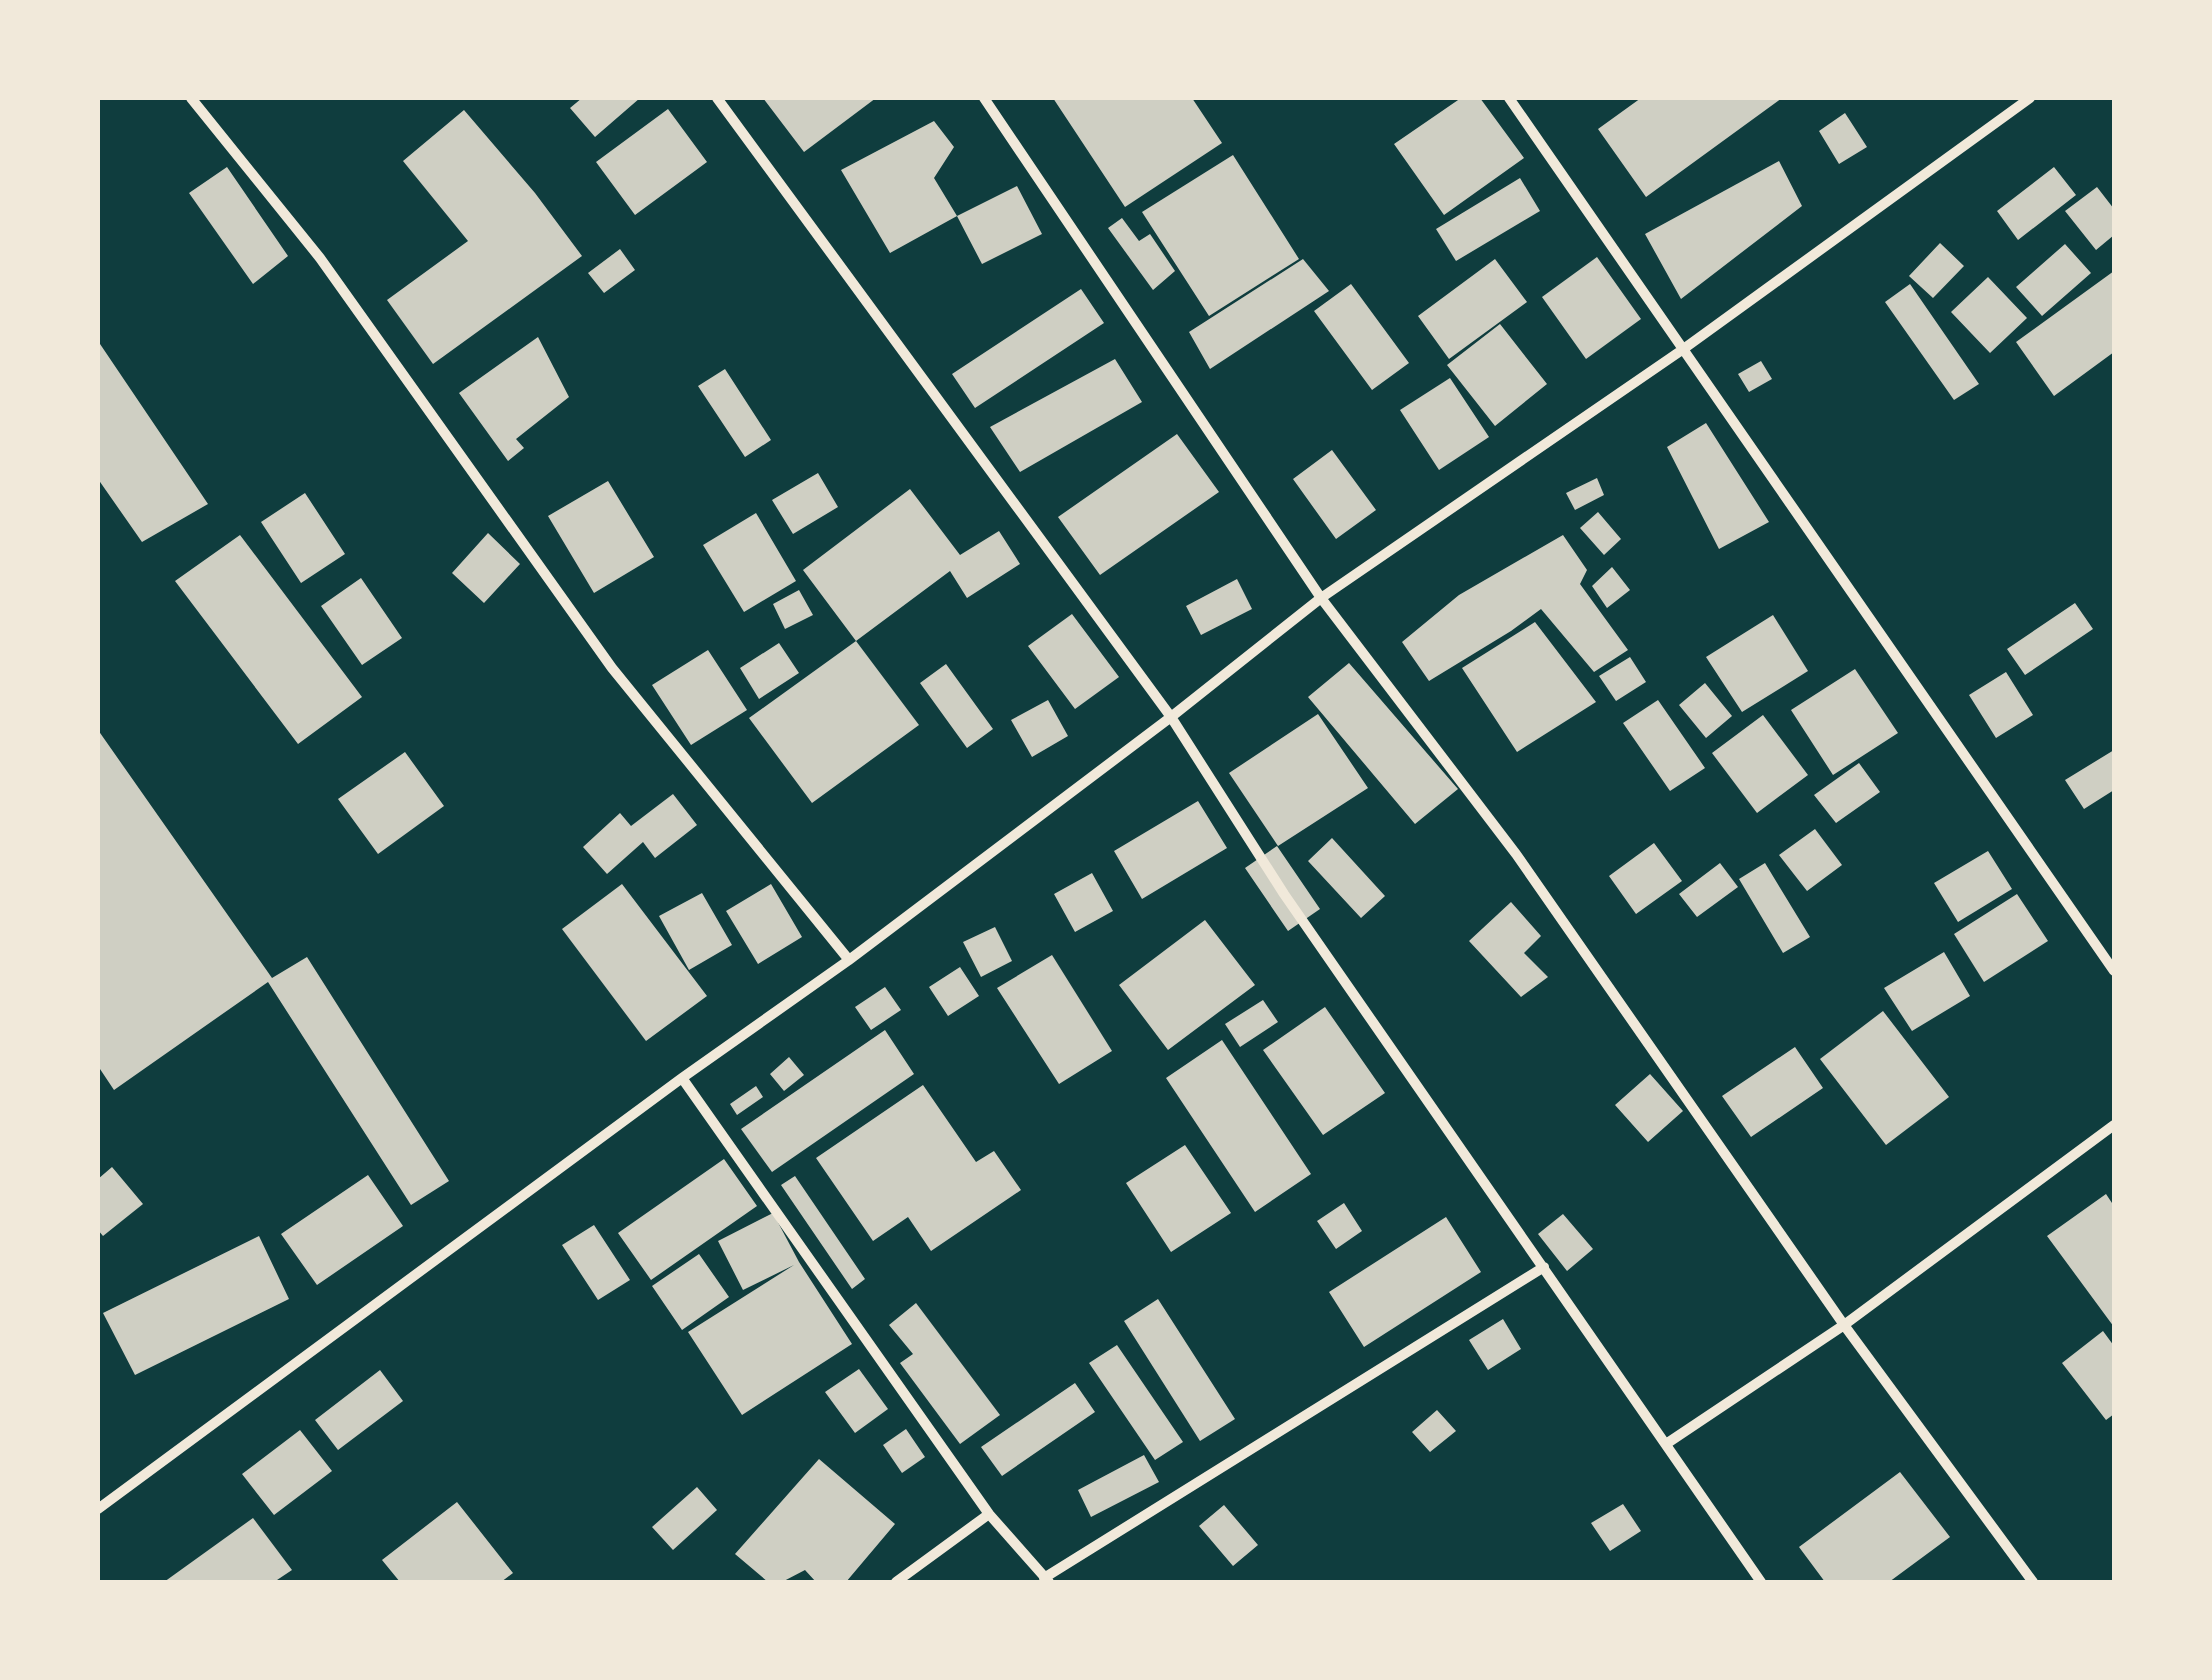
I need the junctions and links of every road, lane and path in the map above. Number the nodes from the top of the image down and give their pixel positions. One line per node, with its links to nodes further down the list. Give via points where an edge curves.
1 (191, 98): 9 (street, via 320,258 612,668)
2 (717, 98): 8 (street)
3 (984, 98): 7 (street)
4 (1509, 98): 6 (street)
5 (2030, 98): 6 (street)
6 (1682, 350): 7 (street); 10 (street)
7 (1322, 598): 8 (street); 14 (street, via 1516,854)
8 (1171, 717): 9 (street); 13 (street, via 1284,894)
9 (849, 960): 11 (street)
10 (2114, 971)
11 (682, 1078): 16 (street); 17 (street)
12 (2114, 1125): 14 (street)
13 (1544, 1268): 15 (street); 18 (street)
14 (1844, 1325): 15 (street); 21 (street)
15 (1666, 1444): 20 (street)
16 (98, 1510)
17 (989, 1514): 18 (street); 19 (street)
18 (1047, 1580)
19 (896, 1582)
20 (1761, 1582)
21 (2033, 1582)

